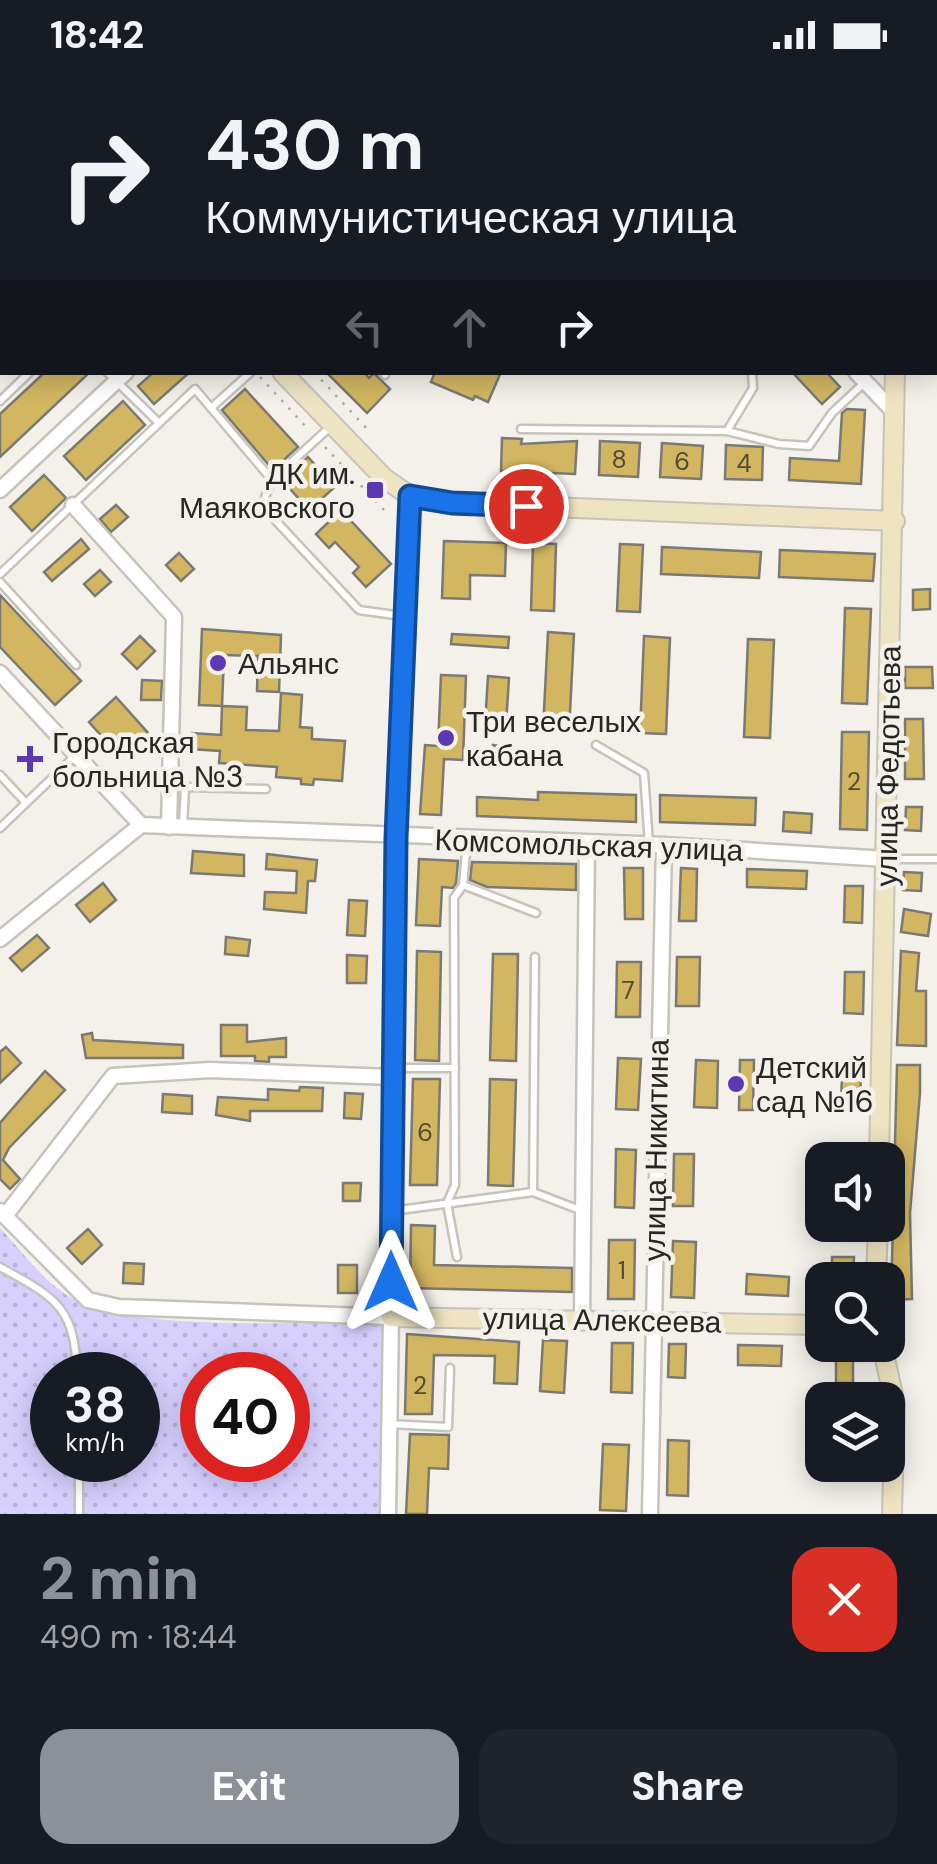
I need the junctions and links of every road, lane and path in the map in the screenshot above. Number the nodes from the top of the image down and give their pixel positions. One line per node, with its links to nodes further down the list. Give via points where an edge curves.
1 (27, 375): 9 (lane)
2 (248, 375): 10 (lane)
3 (286, 375): 13 (main road)
4 (317, 375): 15 (path)
5 (752, 375): 16 (lane, via 753,388)
6 (894, 375): 11 (main road, улица Федотьева)
7 (116, 376): 12 (lane); 18 (street)
8 (861, 377): 11 (street); 16 (lane, via 809,446)
9 (0, 401)
10 (211, 408): 12 (lane, via 195,389); 17 (lane)
11 (895, 413): 21 (main road, улица Федотьева)
12 (159, 423): 20 (lane)
13 (331, 426): 17 (lane); 19 (main road)
14 (521, 429): 16 (lane)
15 (369, 431)
16 (727, 431)
17 (272, 480): 24 (lane, via 264,500 276,522 359,610)
18 (0, 490)
19 (410, 496): 21 (main road); 24 (main road)
20 (73, 504): 22 (lane); 33 (street, via 174,617)
21 (895, 520): 39 (main road, улица Федотьева)
22 (0, 574)
23 (0, 582): 25 (lane)
24 (405, 617): 35 (main road)
25 (76, 665)
26 (0, 673): 28 (street)
27 (596, 744): 38 (lane, via 644,773)
28 (76, 755): 31 (lane); 32 (street)
29 (0, 775): 31 (lane)
30 (266, 789): 33 (lane, via 185,787)
31 (26, 803): 34 (lane)
32 (141, 826): 33 (street, Комсомольская улица); 43 (street)
33 (176, 827): 35 (street, Комсомольская улица)
34 (0, 828)
35 (396, 838): 36 (street, Комсомольская улица); 46 (main road)
36 (467, 840): 37 (street, Комсомольская улица); 41 (lane)
37 (587, 845): 38 (street, Комсомольская улица); 51 (street)
38 (657, 845): 39 (street, Комсомольская улица); 57 (street, улица Никитина)
39 (886, 859): 40 (lane); 47 (main road, улица Федотьева)
40 (937, 859)
41 (463, 886): 42 (lane); 45 (lane, via 454,898)
42 (536, 913)
43 (0, 939)
44 (535, 957): 48 (lane)
45 (454, 1068): 46 (lane); 49 (lane, via 455,1185)
46 (392, 1073): 50 (main road); 52 (street, via 113,1076)
47 (879, 1142)
48 (534, 1192): 49 (lane); 51 (lane)
49 (447, 1204): 50 (lane); 53 (lane)
50 (391, 1211): 55 (main road)
51 (584, 1211): 56 (street)
52 (2, 1216): 55 (street, улица Алексеева, via 88,1300 119,1308)
53 (457, 1256)
54 (0, 1266): 59 (lane, via 60,1306 72,1323)
55 (391, 1318): 56 (main road, улица Алексеева); 62 (street)
56 (582, 1318): 57 (main road, улица Алексеева)
57 (652, 1320): 58 (main road, улица Алексеева); 66 (street, улица Никитина)
58 (805, 1324)
59 (74, 1352)
60 (886, 1362): 67 (main road, via 896,1404)
61 (450, 1368): 62 (lane, via 448,1427)
62 (387, 1424): 65 (street)
63 (79, 1482): 64 (lane)
64 (79, 1514)
65 (388, 1514)
66 (650, 1514)
67 (892, 1514)

